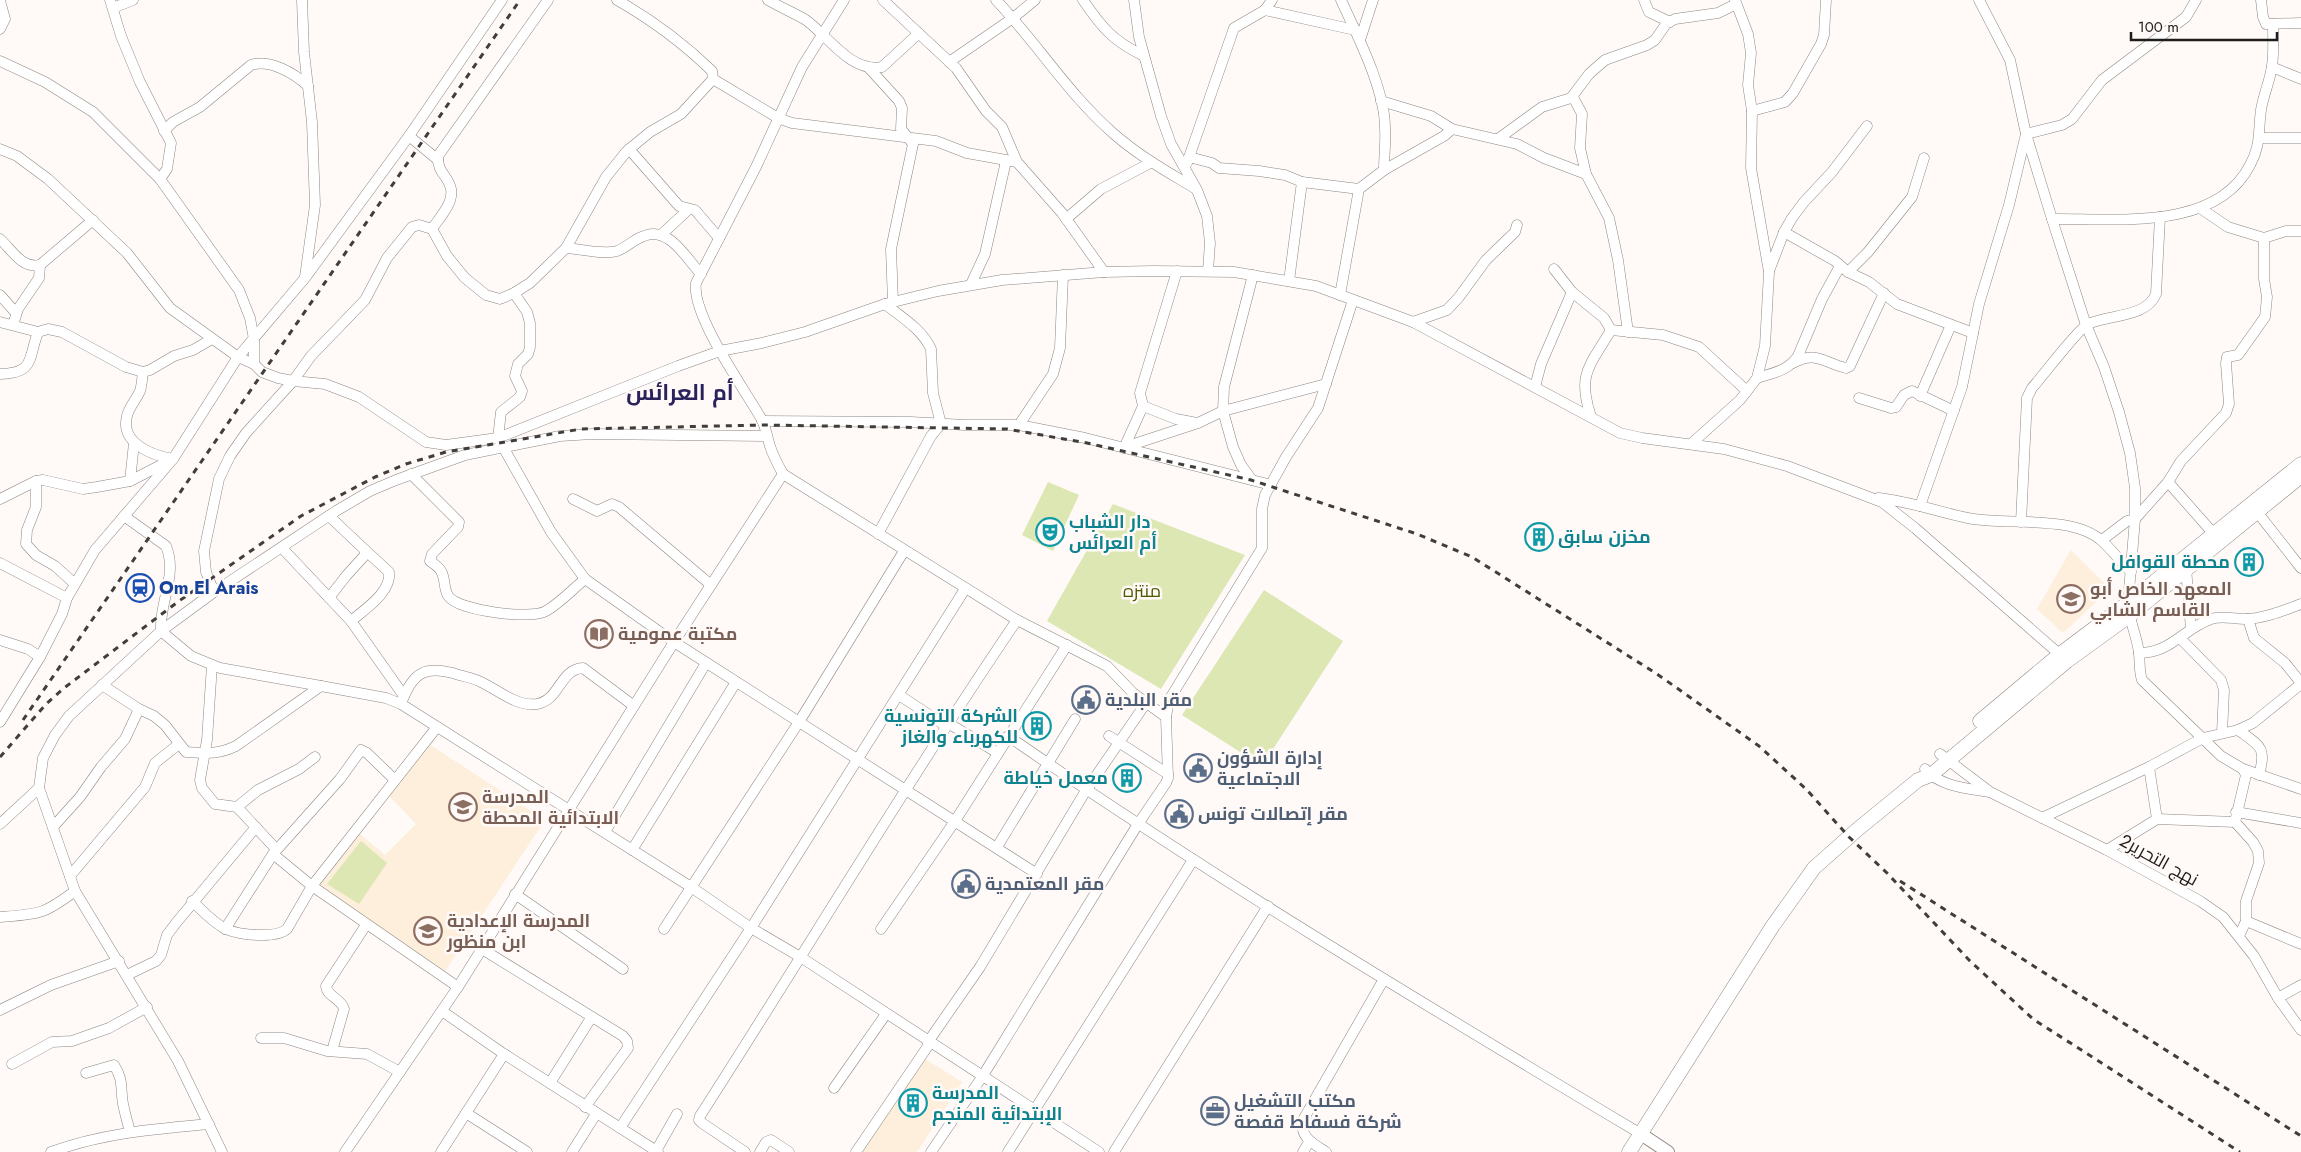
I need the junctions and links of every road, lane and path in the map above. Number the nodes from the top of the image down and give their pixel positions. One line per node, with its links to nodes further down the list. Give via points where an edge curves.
1 (133, 0): 23 (street)
2 (302, 0): 40 (street)
3 (502, 0): 49 (street)
4 (548, 0): 58 (street)
5 (616, 0): 38 (street, via 690,50 712,71)
6 (768, 0): 32 (street, via 805,20)
7 (844, 0): 32 (street)
8 (883, 0): 30 (street)
9 (996, 0): 25 (street)
10 (1035, 0): 25 (street)
11 (1083, 0): 33 (street, via 1102,27 1122,46)
12 (1134, 0): 33 (street)
13 (1272, 0): 24 (street)
14 (1341, 0): 31 (street)
15 (1373, 0): 31 (street)
16 (1644, 0): 26 (street, via 1649,12)
17 (1826, 0): 43 (street, via 1821,44 1793,92 1785,102)
18 (1979, 0): 48 (street, via 2010,60)
19 (2196, 0): 48 (street, via 2186,16 2102,80 2072,119 2062,125)
20 (2261, 0): 28 (street, via 2264,21)
21 (0, 1): 29 (street, via 5,19)
22 (1735, 2): 26 (street, via 1718,13); 43 (street, via 1750,45 1748,86)
23 (111, 4): 47 (street, via 121,36)
24 (1265, 10): 31 (street); 56 (street, via 1234,28)
25 (1013, 18): 35 (street); 61 (street, via 1075,94 1114,134)
26 (1670, 22): 41 (street, via 1647,45 1605,60 1589,74)
27 (2301, 23): 28 (street)
28 (2273, 24): 37 (street)
29 (0, 29)
30 (918, 34): 35 (street); 36 (street, via 882,67)
31 (1358, 35): 42 (street)
32 (824, 36): 36 (street, via 846,56); 44 (street, via 802,67)
33 (1144, 56): 62 (street, via 1171,144)
34 (0, 61): 65 (street, via 45,82 93,112)
35 (949, 62): 60 (street, via 1002,128)
36 (868, 67): 50 (street, via 899,101 901,129)
37 (2272, 68): 39 (street); 51 (street, via 2261,109)
38 (713, 79): 44 (street); 55 (street, via 681,114 650,132)
39 (2301, 79)
40 (308, 86): 47 (street, via 293,75 260,62 251,65); 94 (street, via 315,205)
41 (1573, 96): 53 (street, via 1542,107); 64 (street, via 1582,114 1580,148)
42 (1381, 101): 46 (street, via 1430,116); 63 (street, via 1386,127)
43 (1752, 111): 90 (street, via 1751,168)
44 (778, 118): 50 (street, via 812,127); 80 (street)
45 (1867, 126): 78 (street, via 1804,202)
46 (1452, 129): 53 (street); 63 (street)
47 (164, 131): 65 (street, via 171,143 171,152 168,169)
48 (2026, 134): 72 (street); 113 (street)
49 (409, 136): 58 (street); 94 (street)
50 (910, 138): 59 (street, via 936,141 967,153); 103 (street, via 912,144 891,249)
51 (2260, 138): 52 (street); 70 (street, via 2245,175 2223,195)
52 (2301, 138)
53 (1498, 139): 64 (street)
54 (0, 149): 74 (street, via 17,156 48,179)
55 (630, 149): 69 (street, via 679,206); 83 (street, via 606,177)
56 (1189, 158): 62 (street); 66 (street, via 1212,163 1219,168 1285,175)
57 (1924, 158): 86 (street, via 1912,197 1868,252)
58 (438, 160): 76 (street, via 437,166 451,189 449,202)
59 (1006, 161): 60 (street); 96 (street, via 985,254)
60 (1017, 162): 73 (street)
61 (1152, 162): 68 (street); 73 (street, via 1101,189)
62 (1185, 168): 68 (street)
63 (1384, 170): 67 (street)
64 (1586, 174): 112 (street, via 1609,218)
65 (160, 178): 115 (street, via 239,290)
66 (1302, 182): 67 (street); 95 (street)
67 (1360, 189): 101 (street)
68 (1197, 190): 88 (street, via 1207,216 1210,243)
69 (688, 208): 79 (street); 80 (street, via 696,210)
70 (2200, 208): 71 (street); 81 (street, via 2228,227)
71 (2160, 217): 72 (street); 109 (street, via 2157,285 2152,303 2144,309)
72 (2052, 218): 109 (street)
73 (1066, 219): 89 (street)
74 (93, 220): 84 (street); 114 (street, via 127,253 170,308)
75 (1517, 225): 106 (street, via 1515,232 1486,260 1447,310)
76 (432, 228): 98 (street, via 447,256 486,295 500,299); 123 (street, via 419,224 412,227 387,258 365,300 331,334)
77 (2301, 231): 81 (street, via 2286,231)
78 (1784, 232): 86 (street); 90 (street)
79 (662, 234): 83 (street, via 644,235 609,253); 91 (street)
80 (719, 238): 91 (street)
81 (2264, 238): 150 (street, via 2265,317 2238,355 2227,357 2230,404 2226,413 2181,461)
82 (0, 239): 84 (street, via 22,262 31,267)
83 (566, 248): 98 (street)
84 (40, 265): 104 (street, via 39,278)
85 (1554, 269): 97 (street)
86 (1844, 269): 99 (street); 119 (street, via 1822,299)
87 (1177, 271): 88 (street); 89 (street); 129 (street, via 1140,393)
88 (1208, 271): 93 (street)
89 (1104, 272): 92 (street)
90 (1769, 272): 122 (street, via 1765,346)
91 (701, 274): 116 (street, via 694,292)
92 (1063, 275): 96 (street); 136 (street, via 1060,348 1053,374)
93 (1253, 275): 95 (street); 130 (street, via 1224,387)
94 (305, 278): 115 (street)
95 (1288, 281): 101 (street)
96 (971, 284): 103 (street)
97 (1572, 292): 110 (street, via 1604,318); 125 (street, via 1541,364)
98 (514, 293): 138 (street, via 527,312 530,347 518,364 515,376 522,391 520,397 501,412)
99 (1884, 293): 108 (street, via 1897,304); 119 (street, via 1850,366 1835,366 1812,356)
100 (0, 295): 104 (street)
101 (1340, 295): 102 (street)
102 (1353, 300): 106 (street); 124 (street)
103 (889, 303): 116 (street, via 762,344); 135 (street, via 918,330 931,348 935,406)
104 (16, 313): 107 (street)
105 (0, 322): 107 (street)
106 (1414, 322): 125 (street)
107 (13, 325): 111 (street)
108 (1950, 325): 113 (street); 127 (street)
109 (2086, 325): 159 (street, via 2110,385 2130,453); 160 (street, via 2027,398)
110 (1611, 330): 112 (street); 132 (street, via 1586,376 1584,393)
111 (38, 332): 120 (street, via 48,329 62,332 126,367); 121 (street, via 25,368 16,373)
112 (1628, 332): 126 (street, via 1663,335 1699,348)
113 (1973, 333): 131 (street)
114 (212, 339): 117 (street); 120 (street)
115 (254, 339): 117 (street); 118 (street)
116 (720, 351): 133 (street); 138 (street, via 669,369)
117 (238, 357): 118 (street); 142 (street)
118 (254, 364): 123 (street, via 262,372)
119 (1792, 364): 122 (street)
120 (143, 372): 139 (street, via 140,391 127,415 126,432)
121 (0, 374)
122 (1757, 378): 126 (street)
123 (293, 382): 138 (street, via 325,384 359,397 426,442 446,445); 175 (street, via 246,433 219,479 204,551 206,572)
124 (1326, 384): 130 (street); 151 (street, via 1318,408)
125 (1535, 387): 132 (street)
126 (1747, 391): 140 (street)
127 (1920, 396): 128 (street, via 1909,391 1896,407 1891,408); 131 (street)
128 (1858, 398)
129 (1144, 406): 134 (street, via 1176,419); 141 (street)
130 (1223, 411): 134 (street); 147 (street, via 1233,447)
131 (1954, 411): 155 (street)
132 (1591, 417): 140 (street, via 1620,433)
133 (762, 420): 135 (street); 137 (street)
134 (1198, 423): 141 (street)
135 (941, 424): 136 (street); 162 (street, via 931,436)
136 (1019, 425): 141 (street)
137 (767, 436): 138 (street, via 592,434); 145 (street)
138 (501, 442): 144 (street); 171 (street, via 551,532)
139 (134, 444): 142 (street); 149 (street)
140 (1691, 444): 152 (street, via 1787,466)
141 (1124, 448): 147 (street)
142 (173, 459): 149 (street); 157 (street)
143 (2301, 464): 156 (main road)
144 (411, 474): 158 (street, via 370,491); 171 (street, via 459,522 432,554 430,561 441,570 446,592 456,603 499,613 537,615 547,611)
145 (782, 474): 162 (street); 173 (street)
146 (2301, 476): 156 (main road)
147 (1252, 480): 151 (street)
148 (36, 481): 149 (street, via 83,489); 153 (street); 172 (street, via 36,507 27,530 26,544)
149 (130, 481)
150 (2168, 482): 159 (street); 161 (street)
151 (1271, 485): 203 (street, via 1262,509 1262,548 1172,692)
152 (1872, 498): 155 (street); 191 (street, via 1915,528)
153 (0, 499)
154 (573, 499): 173 (street, via 597,510 612,504 619,507)
155 (1920, 506): 160 (street, via 1970,519)
156 (2254, 508): 161 (main road); 168 (main road); 169 (street)
157 (124, 516): 172 (street, via 95,550); 184 (street, via 166,546 169,554 170,580)
158 (329, 516): 164 (street); 165 (street)
159 (2135, 518): 163 (street, via 2127,520); 170 (street)
160 (2021, 522): 163 (street, via 2061,525)
161 (2213, 533): 179 (main road)
162 (878, 534): 166 (street)
163 (2102, 540): 170 (street)
164 (282, 548): 175 (street); 177 (street)
165 (365, 550): 177 (street, via 365,555); 182 (street, via 389,572 388,582 374,601)
166 (904, 551): 174 (street); 206 (street)
167 (0, 563): 176 (street)
168 (2186, 568): 179 (main road); 183 (street)
169 (2301, 568)
170 (2131, 572): 179 (street)
171 (585, 579): 187 (street)
172 (75, 584): 176 (street)
173 (711, 586): 187 (street)
174 (965, 589): 181 (street); 198 (street)
175 (214, 592): 184 (street)
176 (67, 598): 190 (street)
177 (329, 598): 182 (street)
178 (2301, 604): 180 (street)
179 (2128, 610): 189 (street); 191 (main road)
180 (2248, 619): 183 (street, via 2220,617); 195 (street, via 2254,638 2285,663)
181 (1017, 620): 188 (street); 207 (street)
182 (351, 621): 199 (street)
183 (2191, 629): 185 (street)
184 (161, 630): 193 (street, via 191,656); 196 (street)
185 (2180, 638): 189 (street, via 2152,653); 210 (street, via 2221,680 2224,690)
186 (0, 640): 190 (street, via 28,649)
187 (674, 642): 192 (street); 201 (street)
188 (1067, 645): 200 (street, via 1107,666); 211 (street)
189 (2139, 653): 213 (street, via 2142,680)
190 (40, 657): 205 (street)
191 (2063, 657): 219 (main road)
192 (706, 663): 194 (street); 244 (street)
193 (212, 665): 197 (street); 216 (street)
194 (736, 682): 206 (street); 246 (street)
195 (2301, 684): 209 (street, via 2253,723)
196 (102, 685): 202 (street); 228 (street, via 69,716 55,735 42,758)
197 (321, 686): 199 (street); 216 (street, via 236,746 222,753)
198 (900, 695): 207 (street); 220 (street)
199 (402, 700): 201 (street, via 417,677 427,670 437,669 480,681 524,704 537,704 553,695 568,672 583,668); 208 (street)
200 (1146, 703): 203 (street); 214 (street)
201 (634, 706): 234 (street)
202 (138, 709): 215 (street, via 148,712 165,725); 242 (street, via 125,739)
203 (1166, 717): 224 (street)
204 (1075, 719): 221 (street)
205 (0, 722)
206 (800, 722): 220 (street); 253 (street)
207 (947, 724): 217 (street); 231 (street)
208 (437, 727): 227 (street); 234 (street)
209 (2238, 730): 210 (street); 226 (street, via 2263,751)
210 (2222, 733): 213 (street)
211 (1008, 736): 217 (street); 221 (street)
212 (1109, 736): 214 (street)
213 (2204, 738): 222 (street); 223 (street, via 2221,756)
214 (1119, 742): 224 (street); 229 (street)
215 (179, 744): 216 (street, via 186,752); 251 (street, via 155,763 145,787)
216 (204, 752): 233 (street, via 202,788 215,804)
217 (998, 753): 238 (street)
218 (315, 757): 233 (street)
219 (1944, 757): 225 (main road); 232 (street, نهج التحرير2)
220 (857, 762): 231 (street); 262 (street)
221 (1047, 763): 229 (street); 245 (street)
222 (2148, 767): 236 (street); 237 (street)
223 (2243, 769): 226 (street); 235 (street, via 2246,781)
224 (1168, 774): 240 (street, via 1166,783)
225 (1924, 775): 232 (street, نهج التحرير2, via 1952,786); 300 (main road, via 1814,868)
226 (2259, 775): 230 (street)
227 (395, 780): 248 (street, via 361,750 340,779); 252 (street)
228 (39, 788): 239 (street); 242 (street)
229 (1087, 789): 240 (street); 250 (street)
230 (2301, 789)
231 (905, 792): 238 (street); 268 (street)
232 (1990, 792): 236 (street, نهج التحرير2)
233 (237, 806): 243 (street)
234 (568, 811): 244 (street); 255 (street)
235 (2235, 817): 237 (street); 241 (street); 259 (street, via 2258,851 2259,863 2246,901)
236 (2042, 818): 247 (street, نهج التحرير2)
237 (2157, 819): 247 (street)
238 (955, 821): 245 (street); 264 (street)
239 (0, 824)
240 (1138, 824): 249 (street); 289 (street)
241 (2301, 824)
242 (53, 827): 251 (street)
243 (256, 828): 248 (street); 256 (street)
244 (604, 832): 246 (street)
245 (997, 847): 250 (street)
246 (632, 850): 253 (street)
247 (2107, 850): 265 (street, نهج التحرير2, via 2200,901 2223,917)
248 (275, 851): 252 (street); 263 (street)
249 (1193, 860): 257 (street); 293 (street)
250 (1036, 874): 283 (street, via 980,967)
251 (70, 876): 254 (street)
252 (312, 886): 260 (street); 263 (street, via 282,934)
253 (691, 886): 261 (street); 262 (street)
254 (75, 891): 258 (street, via 38,914); 269 (street)
255 (515, 894): 267 (street); 270 (street)
256 (192, 900): 263 (street); 271 (street, via 167,935 156,961)
257 (1268, 906): 272 (street); 316 (street)
258 (0, 917)
259 (2246, 921): 265 (street); 266 (street)
260 (366, 925): 274 (street); 284 (street, via 326,986 327,993 343,1004 344,1009)
261 (664, 928)
262 (751, 928): 268 (street); 298 (street)
263 (225, 929)
264 (881, 929)
265 (2240, 936): 275 (street, نهج التحرير2)
266 (2301, 944)
267 (482, 949): 274 (street); 280 (street)
268 (802, 958): 279 (street); 309 (street, via 700,1116 702,1123)
269 (119, 962): 271 (street); 277 (street, via 51,984)
270 (623, 969)
271 (127, 975): 276 (street)
272 (1384, 979): 300 (street); 301 (street, via 1303,1120 1303,1133)
273 (2301, 985): 275 (street)
274 (458, 987): 278 (street)
275 (2278, 998): 281 (street, نهج التحرير2)
276 (147, 1007): 286 (street, via 109,1028 72,1041 52,1042); 297 (street)
277 (0, 1010)
278 (442, 1011): 285 (street); 287 (street)
279 (886, 1014): 283 (street); 291 (street)
280 (591, 1018): 290 (street); 292 (street, via 623,1036 628,1048)
281 (2301, 1030)
282 (260, 1038): 284 (street, via 284,1038)
283 (929, 1042): 289 (street); 312 (street)
284 (332, 1051): 287 (street, via 367,1054)
285 (504, 1054): 290 (street); 294 (street)
286 (12, 1064)
287 (400, 1072): 305 (street)
288 (86, 1073): 299 (street, via 114,1065 121,1075)
289 (982, 1077): 293 (street); 313 (street)
290 (550, 1083): 292 (street)
291 (834, 1088)
292 (585, 1107): 295 (street)
293 (1034, 1111): 314 (street); 315 (street)
294 (466, 1113): 306 (street); 307 (street)
295 (596, 1114): 298 (street); 308 (street)
296 (677, 1114): 302 (street)
297 (209, 1124): 299 (street); 304 (street)
298 (620, 1128): 302 (street)
299 (130, 1132): 303 (street, via 92,1139)
300 (1641, 1134): 319 (main road); 320 (street)
301 (1310, 1142): 317 (street); 318 (street)
302 (657, 1151)
303 (51, 1152)
304 (222, 1152)
305 (346, 1152)
306 (441, 1152)
307 (527, 1152)
308 (572, 1152)
309 (745, 1152)
310 (760, 1152): 311 (street, via 771,1140)
311 (789, 1152)
312 (856, 1152)
313 (931, 1152)
314 (1008, 1152)
315 (1099, 1152)
316 (1114, 1152)
317 (1303, 1152)
318 (1326, 1152)
319 (1629, 1152)
320 (1668, 1152)

